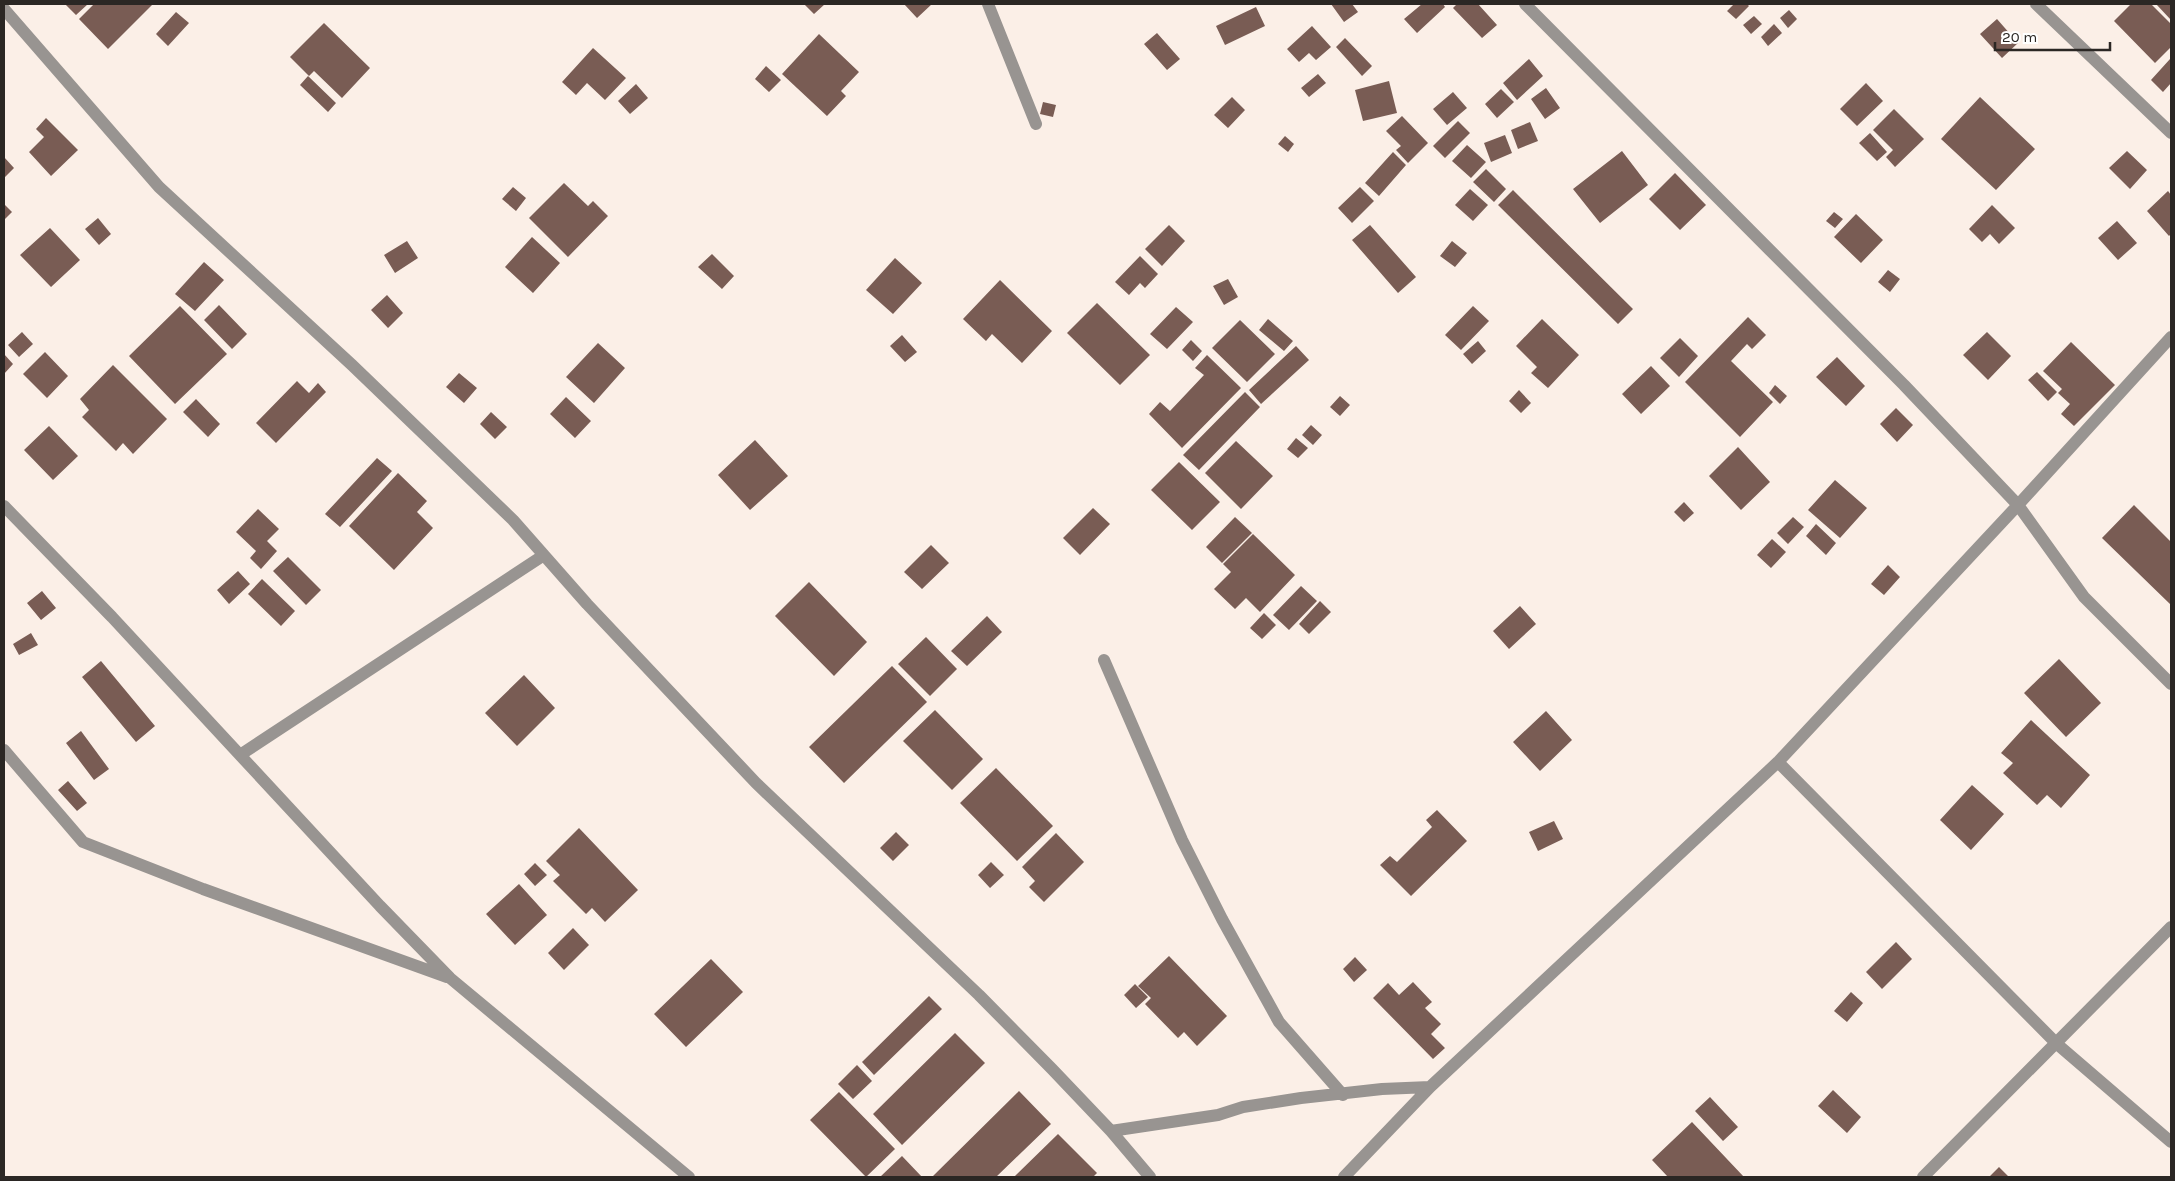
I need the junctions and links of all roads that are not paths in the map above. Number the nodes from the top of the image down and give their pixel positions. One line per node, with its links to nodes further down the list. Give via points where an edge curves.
1 (988, 4): 5 (street)
2 (1525, 4): 8 (street, via 1897,378)
3 (2036, 4): 6 (street)
4 (4, 9): 10 (street, via 159,187 352,365 513,520)
5 (1036, 124)
6 (2171, 133)
7 (2171, 337): 8 (street)
8 (2018, 505): 12 (street, via 2084,598); 15 (street)
9 (4, 506): 14 (street)
10 (544, 555): 14 (street); 21 (street, via 756,783 979,995)
11 (1104, 660): 20 (street, via 1182,840 1278,1022)
12 (2171, 684)
13 (4, 750): 17 (street, via 82,842)
14 (240, 756): 17 (street)
15 (1778, 762): 18 (street); 19 (street)
16 (2171, 927): 18 (street)
17 (450, 978): 23 (street)
18 (2057, 1044): 22 (street); 26 (street)
19 (1430, 1087): 20 (street); 25 (street)
20 (1343, 1095): 21 (street, via 1300,1098 1243,1107 1218,1115)
21 (1111, 1131): 24 (street)
22 (2171, 1142)
23 (690, 1177)
24 (1150, 1177)
25 (1344, 1177)
26 (1923, 1177)

